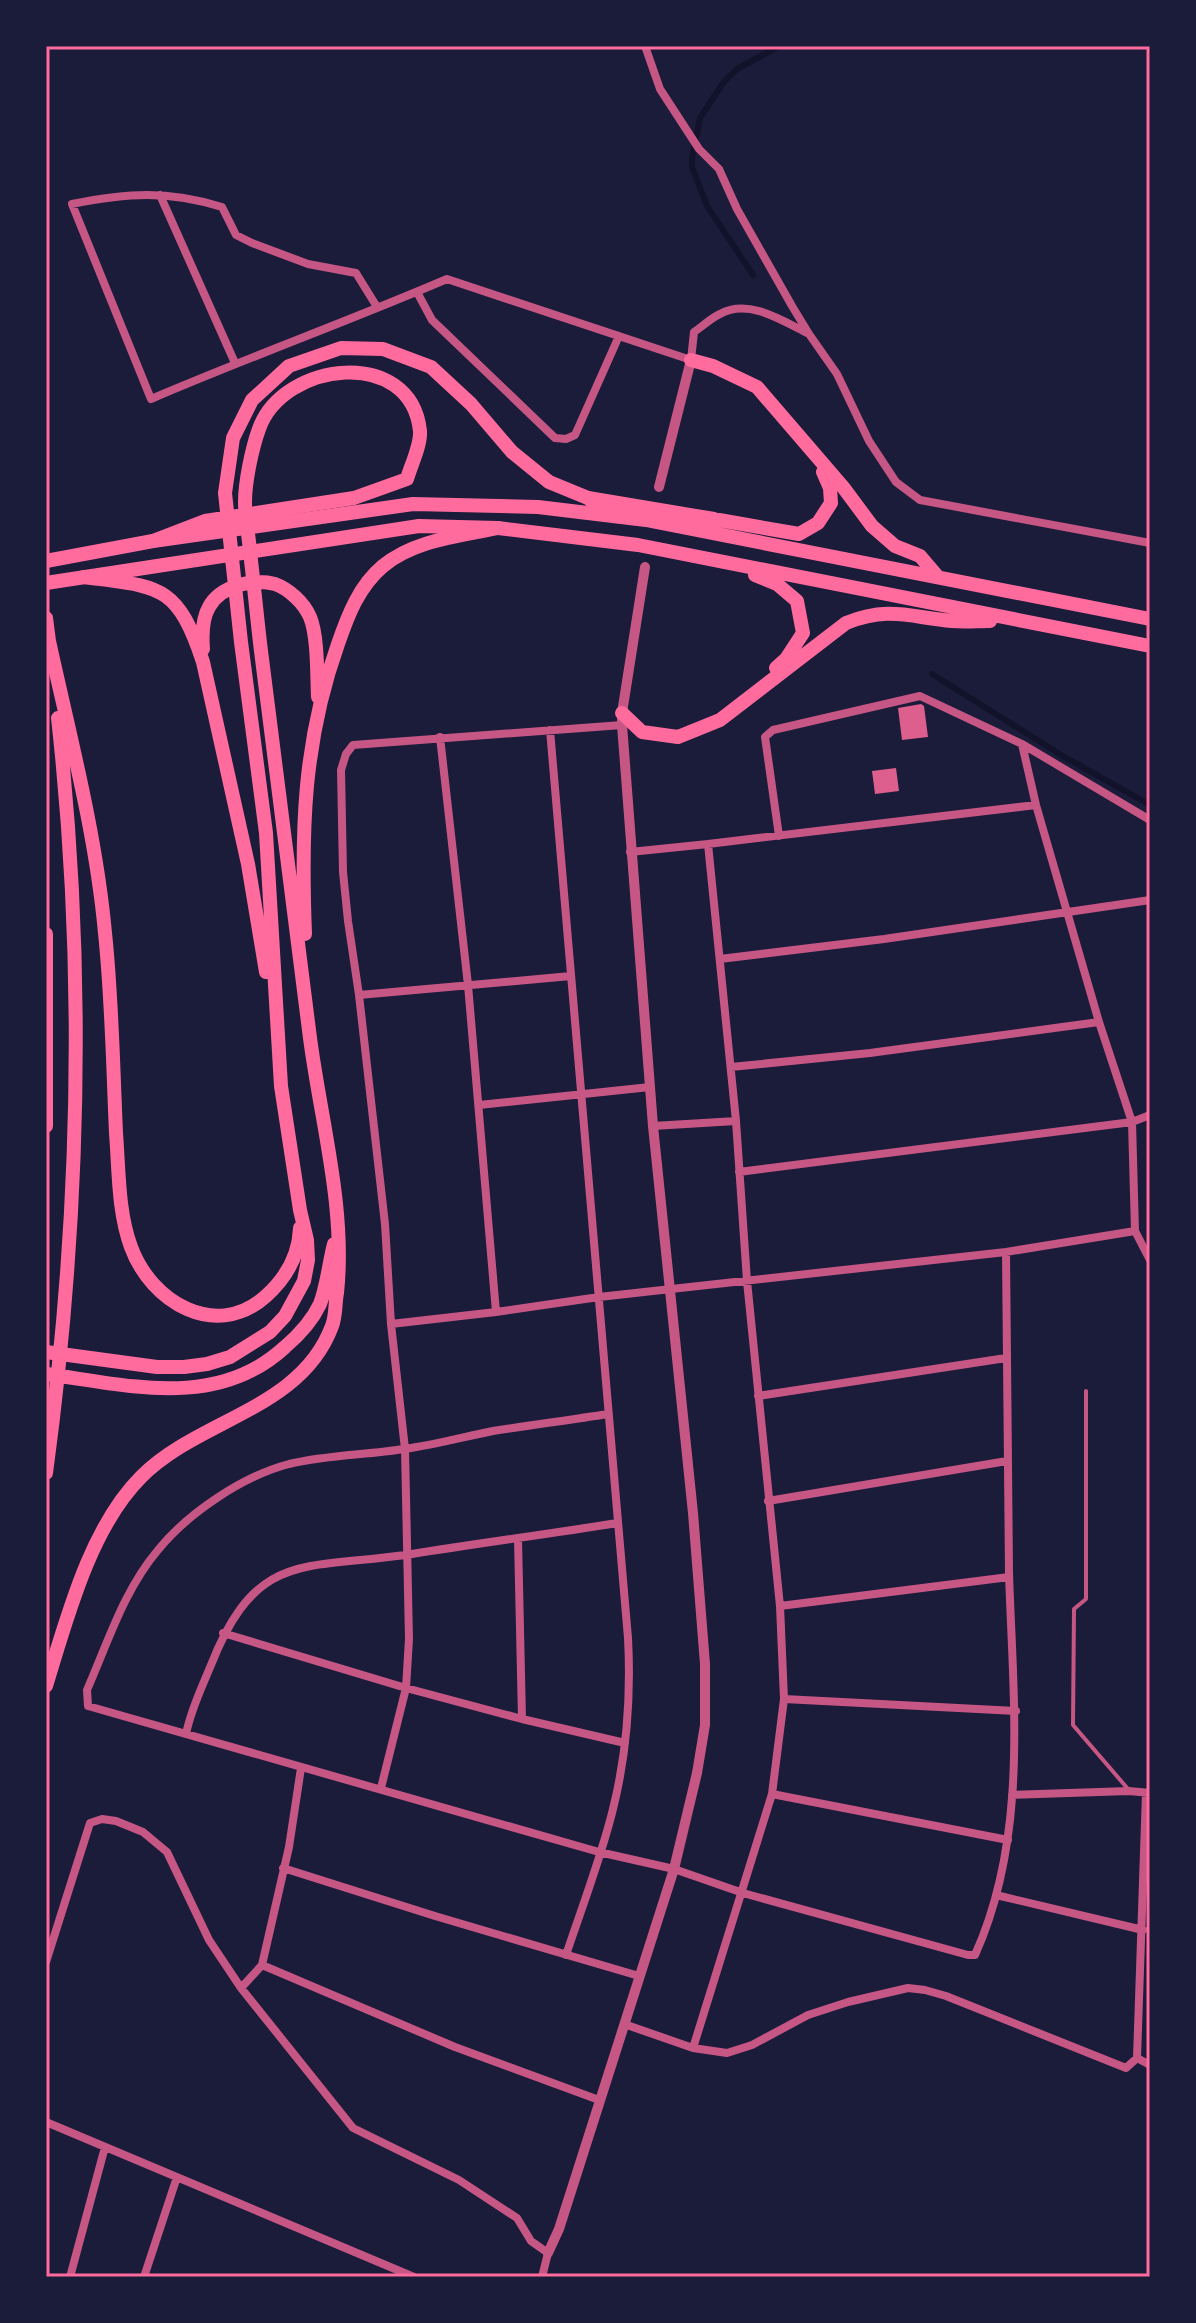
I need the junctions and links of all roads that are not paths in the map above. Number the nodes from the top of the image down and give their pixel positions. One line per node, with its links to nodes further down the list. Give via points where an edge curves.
1 (645, 46): 5 (street, via 660,89 699,149 719,169)
2 (160, 195): 4 (street, via 222,207 236,235 252,243 308,264 356,273); 8 (street); 8 (street, via 118,195 72,204 151,399)
3 (417, 292): 4 (street); 6 (street, via 447,279); 6 (street, via 432,320 555,438 575,435)
4 (377, 307): 8 (street)
5 (809, 334): 7 (street, via 767,313 737,308 694,332); 17 (street, via 896,482 920,500)
6 (619, 336): 7 (street)
7 (691, 360): 9 (highway, via 757,387); 10 (street)
8 (235, 363)
9 (815, 455): 13 (highway, via 831,503 818,523 799,534); 21 (highway, via 872,526 895,546 920,556)
10 (659, 487)
11 (588, 498): 12 (highway); 13 (highway); 49 (highway, via 549,482 512,452 431,367 383,349 341,348 289,366 252,400 233,438 225,493 266,833)
12 (605, 513): 15 (highway); 16 (highway, via 413,504)
13 (719, 520): 15 (highway)
14 (498, 528): 19 (highway, via 638,545); 22 (highway, via 419,526); 30 (highway, via 403,553 369,579 343,629)
15 (688, 528): 21 (highway)
16 (153, 541): 18 (highway); 50 (highway, via 205,521 354,498 407,479 420,435 413,405 395,384 355,371 325,374 297,387 274,404 259,426 245,500 260,640)
17 (1150, 543)
18 (46, 561)
19 (728, 563): 26 (highway); 32 (highway, via 777,584 797,601 803,633 786,659)
20 (645, 567): 31 (street)
21 (939, 577): 25 (highway)
22 (77, 578): 23 (highway); 29 (highway, via 156,589 185,615)
23 (46, 583)
24 (46, 618): 27 (highway)
25 (1150, 619)
26 (1018, 620): 28 (highway); 32 (highway, via 866,615 846,623)
27 (49, 641): 61 (highway, via 98,863 120,1192 132,1249 169,1301 198,1313 231,1314 263,1299 289,1269 300,1236); 79 (highway, via 74,921 76,1079 65,1306)
28 (1150, 646)
29 (203, 662): 30 (highway, via 211,602 238,585 276,585 290,592 311,618); 49 (highway, via 248,864)
30 (318, 713): 50 (highway, via 302,858)
31 (622, 719): 32 (highway, via 642,732 678,737); 33 (street); 40 (street)
32 (720, 720)
33 (550, 730): 34 (street); 45 (street)
34 (440, 737): 46 (street); 47 (street, via 353,745 346,754 341,770 343,872)
35 (1022, 744): 36 (street); 37 (street); 38 (street, via 920,696 773,730 765,737)
36 (1036, 805): 38 (street); 42 (street)
37 (1150, 820)
38 (779, 836): 39 (street)
39 (708, 844): 40 (street); 44 (street)
40 (630, 852): 52 (street)
41 (1150, 900): 42 (street)
42 (1069, 913): 44 (street); 48 (street)
43 (46, 934): 58 (highway)
44 (720, 959): 51 (street)
45 (571, 976): 46 (street); 53 (street)
46 (468, 985): 47 (street); 54 (street)
47 (359, 995): 70 (street)
48 (1099, 1022): 51 (street); 57 (street)
49 (277, 1040): 61 (highway)
50 (310, 1041): 62 (highway)
51 (731, 1067): 56 (street)
52 (650, 1087): 53 (street); 59 (street)
53 (582, 1093): 54 (street); 68 (street)
54 (479, 1105): 69 (street)
55 (1150, 1115): 57 (street)
56 (736, 1121): 59 (street); 60 (street)
57 (1132, 1122): 60 (street); 63 (street)
58 (46, 1126)
59 (653, 1126): 67 (street)
60 (739, 1172): 66 (street)
61 (300, 1210): 71 (highway, via 307,1240 304,1281 270,1332 230,1357 157,1367)
62 (339, 1226): 73 (highway, via 321,1302 297,1336 265,1363 229,1380 178,1390); 87 (highway, via 333,1323 321,1349 291,1383 167,1454 119,1500 95,1545)
63 (1135, 1231): 64 (street); 65 (street)
64 (1006, 1252): 66 (street); 72 (street)
65 (1150, 1260)
66 (747, 1281): 67 (street); 75 (street)
67 (669, 1289): 68 (street); 103 (street, via 705,1664 705,1725)
68 (599, 1297): 69 (street); 76 (street)
69 (496, 1312): 70 (street)
70 (391, 1324): 77 (street)
71 (46, 1352)
72 (1006, 1358): 75 (street); 78 (street)
73 (46, 1374)
74 (1086, 1391): 96 (lane, via 1086,1599 1074,1609 1073,1725)
75 (758, 1396): 80 (street)
76 (608, 1414): 77 (street); 81 (street)
77 (405, 1449): 83 (street); 92 (street, via 324,1458 257,1476 192,1516 150,1561 131,1590 87,1690 88,1706)
78 (1007, 1461): 80 (street); 84 (street)
79 (46, 1473)
80 (768, 1501): 85 (street)
81 (617, 1523): 82 (street); 93 (street, via 630,1682)
82 (518, 1539): 83 (street); 91 (street)
83 (407, 1555): 86 (street, via 329,1561 286,1571 254,1592); 88 (street)
84 (1009, 1577): 85 (street); 90 (street)
85 (780, 1606): 89 (street)
86 (223, 1633): 88 (street); 92 (street)
87 (46, 1686)
88 (406, 1688): 91 (street); 95 (street)
89 (784, 1699): 90 (street); 98 (street)
90 (1016, 1711): 99 (street)
91 (522, 1719): 93 (street)
92 (186, 1734): 94 (street)
93 (625, 1743): 101 (street, via 613,1811)
94 (301, 1768): 95 (street); 102 (street)
95 (381, 1788): 101 (street)
96 (1129, 1791): 97 (street); 99 (street)
97 (1148, 1793): 108 (street)
98 (772, 1794): 100 (street); 104 (street)
99 (1012, 1795): 100 (street)
100 (1008, 1840): 105 (street)
101 (599, 1852): 103 (street); 109 (street)
102 (283, 1868): 109 (street); 111 (street)
103 (674, 1869): 104 (street); 112 (street)
104 (743, 1893): 105 (street, via 968,1955 975,1955); 115 (street)
105 (996, 1895): 108 (street)
106 (46, 1924): 107 (street)
107 (56, 1928): 110 (street); 113 (street, via 90,1823 116,1821 143,1832 167,1852 209,1940)
108 (1143, 1930): 116 (street)
109 (566, 1955): 112 (street)
110 (46, 1962)
111 (262, 1965): 113 (street); 118 (street, via 455,2047)
112 (639, 1976): 114 (street)
113 (241, 1988): 122 (street, via 353,2128 459,2180 517,2218 531,2241)
114 (624, 2024): 115 (street); 118 (street)
115 (693, 2048): 116 (street, via 727,2053 808,2015 908,1988 946,1996 1126,2068)
116 (1137, 2058): 117 (street)
117 (1150, 2065)
118 (599, 2100): 122 (street)
119 (46, 2122): 120 (street)
120 (105, 2147): 121 (street); 123 (street)
121 (177, 2177): 124 (street); 125 (street)
122 (548, 2253): 126 (street)
123 (70, 2277)
124 (144, 2277)
125 (414, 2277)
126 (542, 2277)

